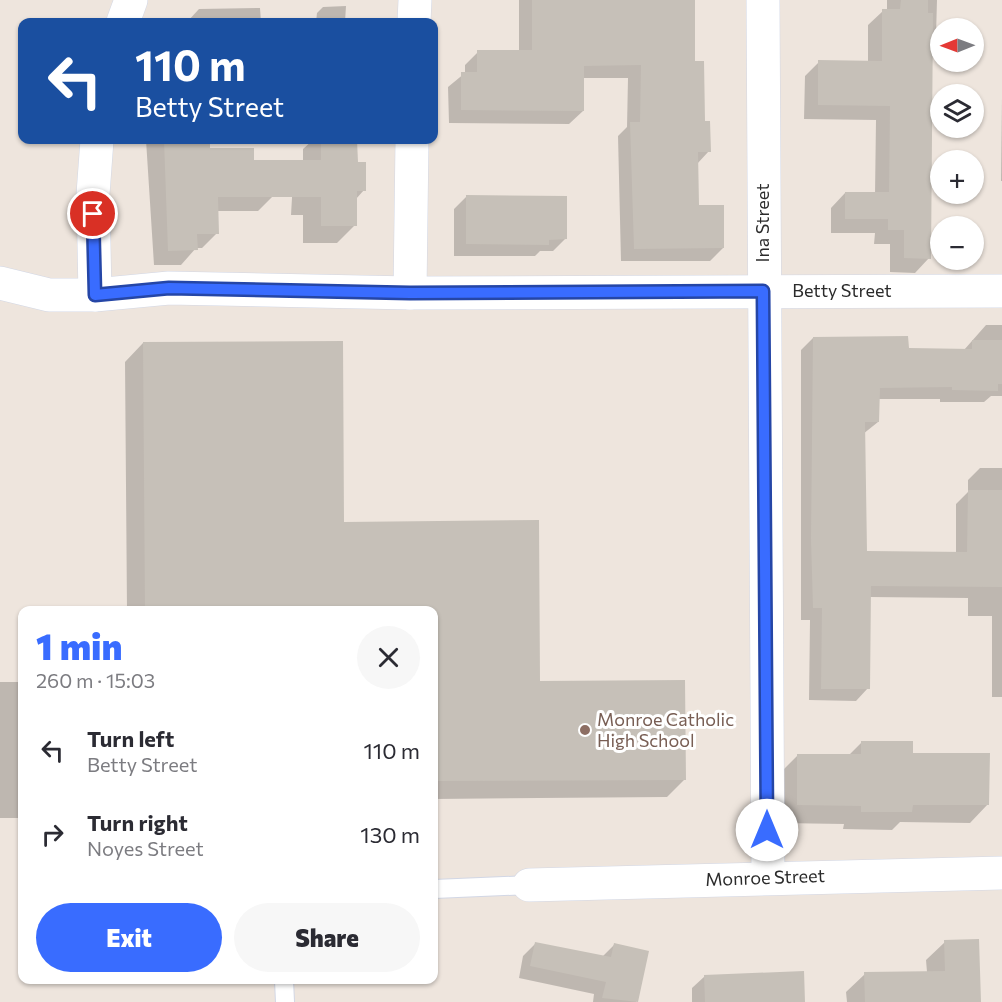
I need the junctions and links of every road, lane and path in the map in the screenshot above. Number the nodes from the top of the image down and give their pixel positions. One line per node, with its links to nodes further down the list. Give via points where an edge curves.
1 (132, 0): 4 (street)
2 (415, 0): 5 (street)
3 (763, 0): 9 (street, Ina Street)
4 (125, 18)
5 (414, 18)
6 (97, 144): 12 (street, via 93,194)
7 (412, 144): 11 (street)
8 (0, 283): 12 (street, Betty Street, via 49,295)
9 (763, 291): 10 (street, Betty Street); 11 (street, Betty Street); 14 (street, Ina Street)
10 (1002, 291)
11 (410, 293): 12 (street, Betty Street, via 169,288)
12 (95, 295)
13 (1002, 873): 14 (street, Monroe Street)
14 (768, 877): 15 (street, Monroe Street)
15 (529, 885): 16 (lane)
16 (438, 889)
17 (284, 984): 18 (lane)
18 (285, 1002)

